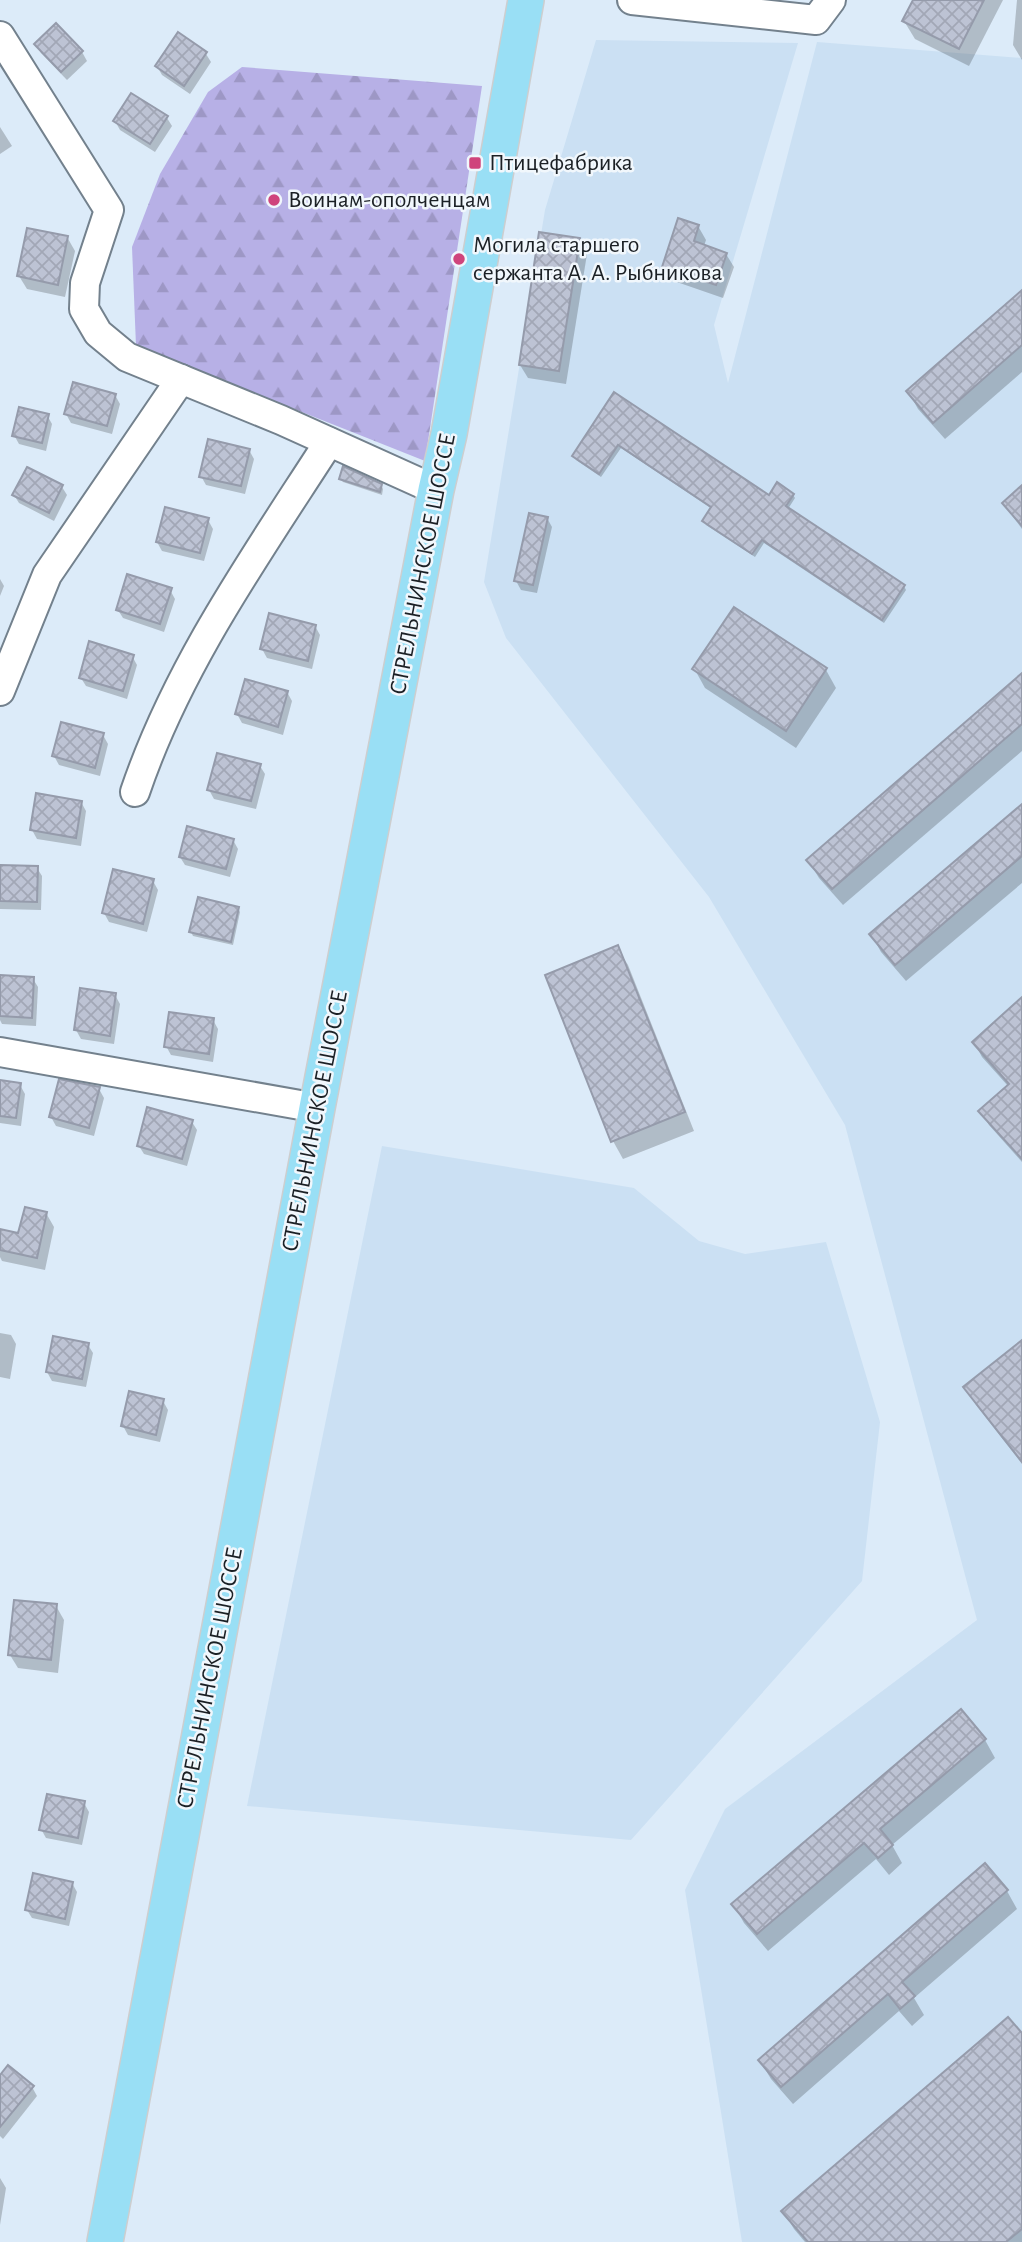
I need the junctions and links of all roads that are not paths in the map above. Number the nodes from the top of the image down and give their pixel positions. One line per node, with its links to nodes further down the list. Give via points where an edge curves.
1 (526, 0): 7 (main road, СТРЕЛЬНИНСКОЕ ШОССЕ)
2 (632, 0): 3 (street, via 816,20)
3 (831, 0)
4 (0, 36): 5 (street, via 109,210 85,283 84,309 98,333 127,357)
5 (181, 379): 6 (street); 8 (street, via 47,575)
6 (329, 442): 7 (street); 9 (street, via 207,632 148,752)
7 (436, 490): 11 (main road, СТРЕЛЬНИНСКОЕ ШОССЕ)
8 (0, 691)
9 (135, 792)
10 (0, 1052): 11 (street)
11 (317, 1108): 12 (main road, СТРЕЛЬНИНСКОЕ ШОССЕ)
12 (105, 2242)

